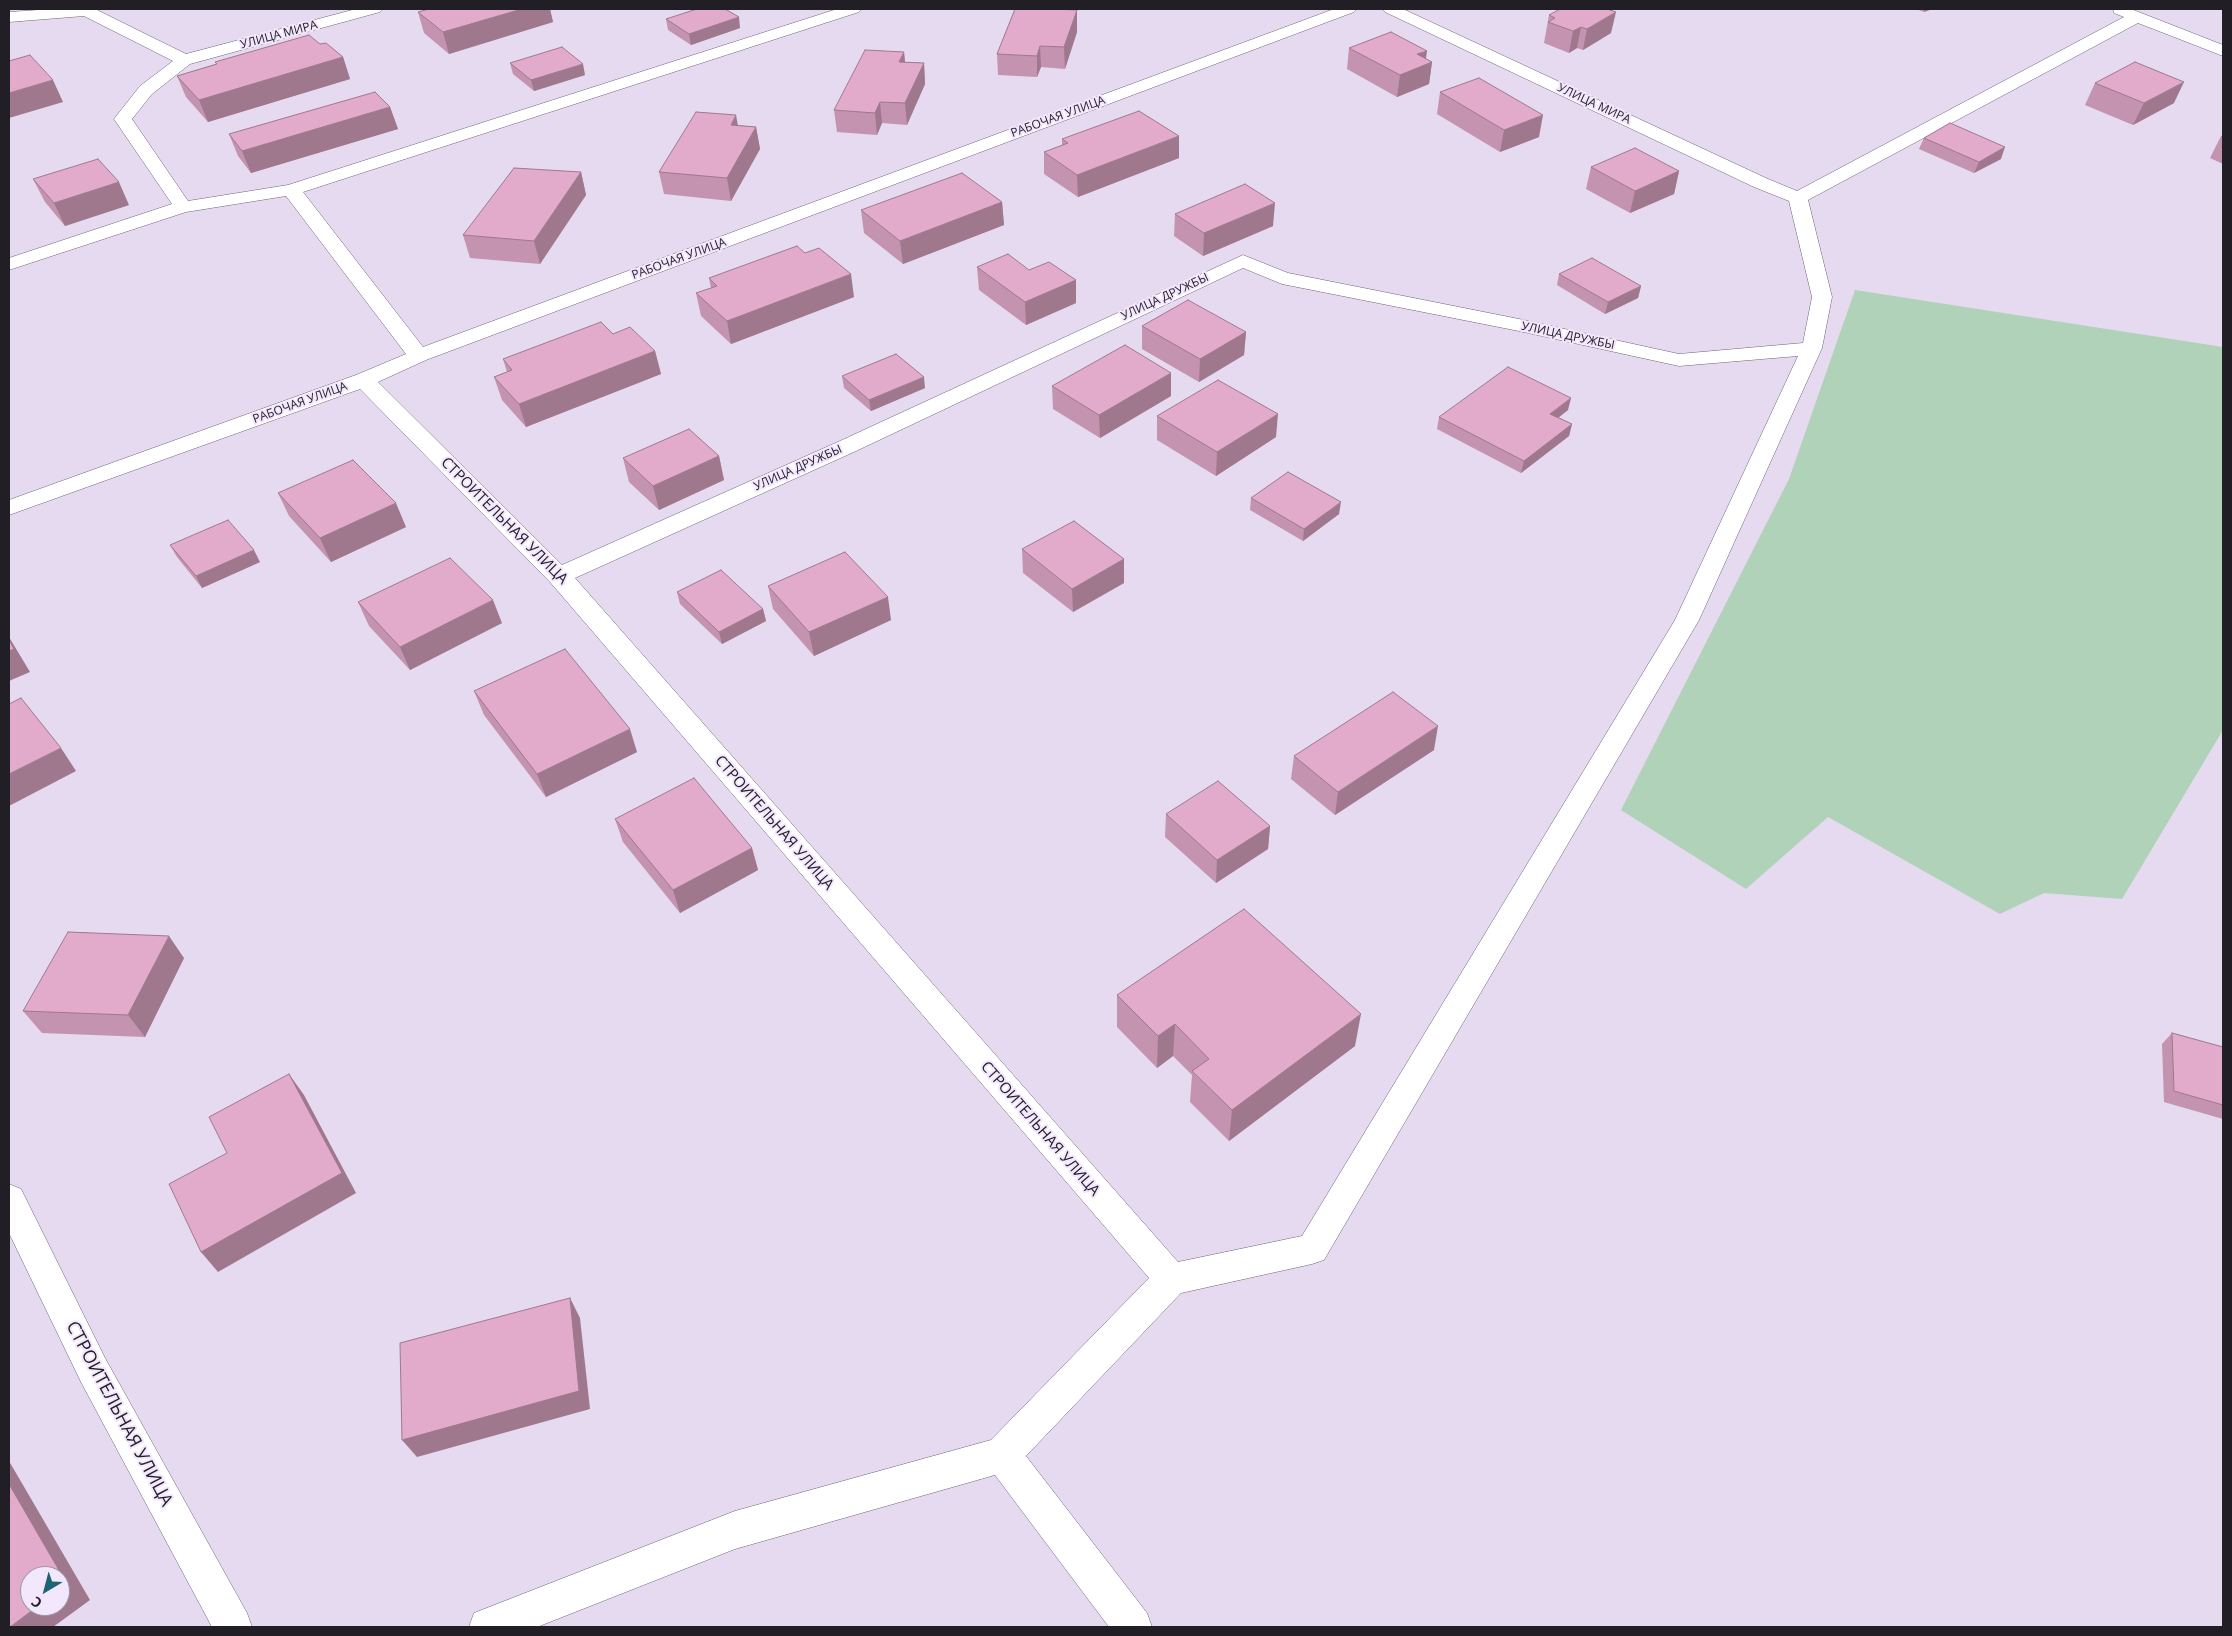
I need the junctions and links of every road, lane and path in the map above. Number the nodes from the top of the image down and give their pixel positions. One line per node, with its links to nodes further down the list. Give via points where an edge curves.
1 (374, 9): 9 (street, УЛИЦА МИРА)
2 (853, 9): 10 (street)
3 (1348, 9): 15 (street, РАБОЧАЯ УЛИЦА)
4 (1391, 9): 11 (street, УЛИЦА МИРА)
5 (2116, 9): 7 (street)
6 (9, 17): 9 (street, via 87,11)
7 (2137, 17): 8 (street); 11 (street)
8 (2223, 51)
9 (184, 60): 12 (street, via 146,90 123,119)
10 (291, 190): 12 (street); 15 (street)
11 (1798, 198): 14 (street, via 1822,297)
12 (183, 207): 13 (street)
13 (9, 264)
14 (1812, 348): 18 (street, УЛИЦА ДРУЖБЫ, via 1679,360 1519,324 1282,278 1243,261 848,446); 20 (street, via 1687,620 1312,1249)
15 (419, 356): 16 (street, РАБОЧАЯ УЛИЦА)
16 (364, 380): 17 (street, РАБОЧАЯ УЛИЦА); 18 (street, СТРОИТЕЛЬНАЯ УЛИЦА)
17 (9, 508)
18 (559, 576): 20 (street, СТРОИТЕЛЬНАЯ УЛИЦА)
19 (9, 1199): 22 (street, СТРОИТЕЛЬНАЯ УЛИЦА, via 93,1370)
20 (1171, 1279): 21 (street)
21 (1002, 1454): 23 (street, via 735,1530); 24 (street)
22 (233, 1627)
23 (488, 1627)
24 (1133, 1627)

